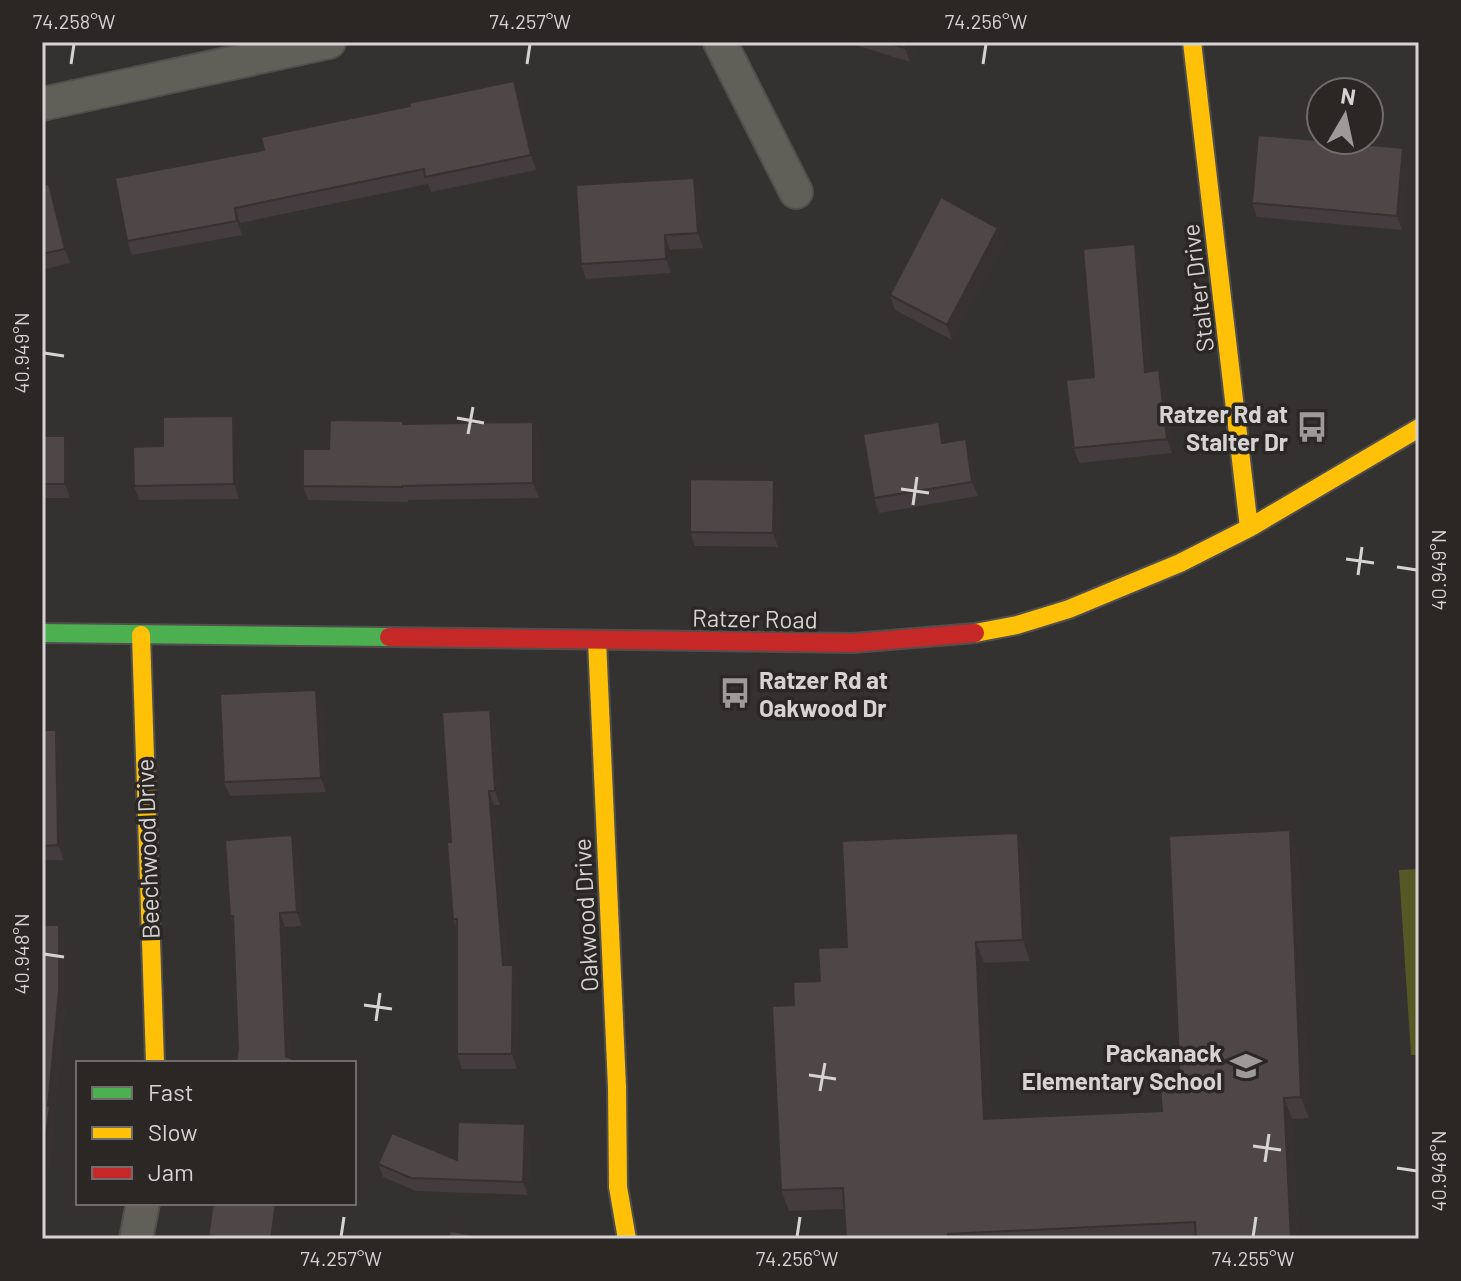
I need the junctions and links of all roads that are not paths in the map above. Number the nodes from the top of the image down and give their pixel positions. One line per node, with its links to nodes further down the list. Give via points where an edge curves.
1 (329, 42): 4 (street)
2 (720, 42): 5 (street)
3 (1192, 42): 7 (street, Stalter Drive)
4 (42, 104)
5 (796, 192)
6 (1419, 428): 7 (street, Ratzer Road)
7 (1249, 528): 10 (street, Ratzer Road, via 1069,609 977,633 853,643)
8 (42, 633): 9 (street, Ratzer Road)
9 (141, 635): 10 (street, Ratzer Road); 11 (street, Beechwood Drive)
10 (597, 640): 14 (street, Oakwood Drive, via 618,1187)
11 (155, 1061)
12 (143, 1205): 13 (street)
13 (136, 1239)
14 (627, 1239)

